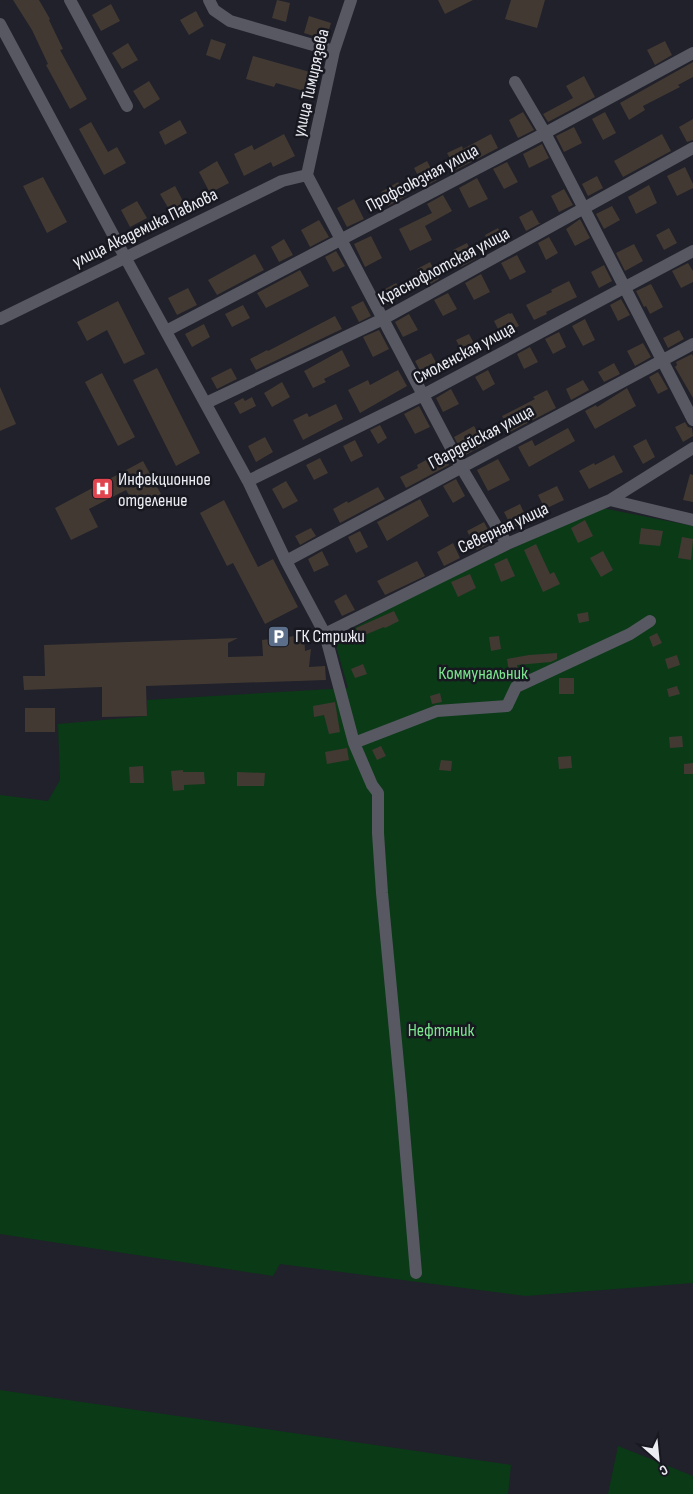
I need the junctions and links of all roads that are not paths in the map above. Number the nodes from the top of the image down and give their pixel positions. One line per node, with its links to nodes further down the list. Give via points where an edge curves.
1 (70, 0): 8 (street)
2 (209, 0): 5 (street, via 214,10 230,20)
3 (351, 0): 5 (street, улица Тимирязева)
4 (0, 24): 15 (street)
5 (334, 51): 11 (street, улица Тимирязева)
6 (693, 53): 9 (street, Профсоюзная улица)
7 (515, 82): 9 (street)
8 (127, 106)
9 (545, 134): 12 (street); 13 (street, Профсоюзная улица)
10 (693, 148): 12 (street, Краснофлотская улица)
11 (307, 175): 13 (street); 15 (street, улица Академика Павлова, via 282,181)
12 (584, 210): 16 (street); 18 (street, Краснофлотская улица)
13 (342, 240): 18 (street); 19 (street, Профсоюзная улица)
14 (693, 250): 16 (street, Смоленская улица)
15 (125, 257): 17 (street, улица Академика Павлова); 19 (street)
16 (626, 288): 21 (street); 22 (street, Смоленская улица)
17 (0, 319)
18 (383, 319): 22 (street); 23 (street, Краснофлотская улица)
19 (166, 331): 23 (street)
20 (693, 344): 21 (street, Гвардейская улица)
21 (662, 360): 24 (street); 26 (street, Гвардейская улица)
22 (423, 395): 26 (street); 27 (street, Смоленская улица)
23 (206, 403): 27 (street)
24 (693, 420)
25 (693, 448): 28 (street, Северная улица)
26 (461, 467): 30 (street); 31 (street, Гвардейская улица)
27 (248, 481): 31 (street)
28 (610, 500): 29 (street); 30 (street, Северная улица)
29 (693, 520)
30 (507, 544): 33 (street, Северная улица)
31 (286, 561): 33 (street)
32 (650, 621): 34 (street, via 630,634 516,687 507,706 437,711)
33 (325, 634): 34 (street)
34 (354, 743): 35 (street, via 378,793 382,893)
35 (416, 1273)

